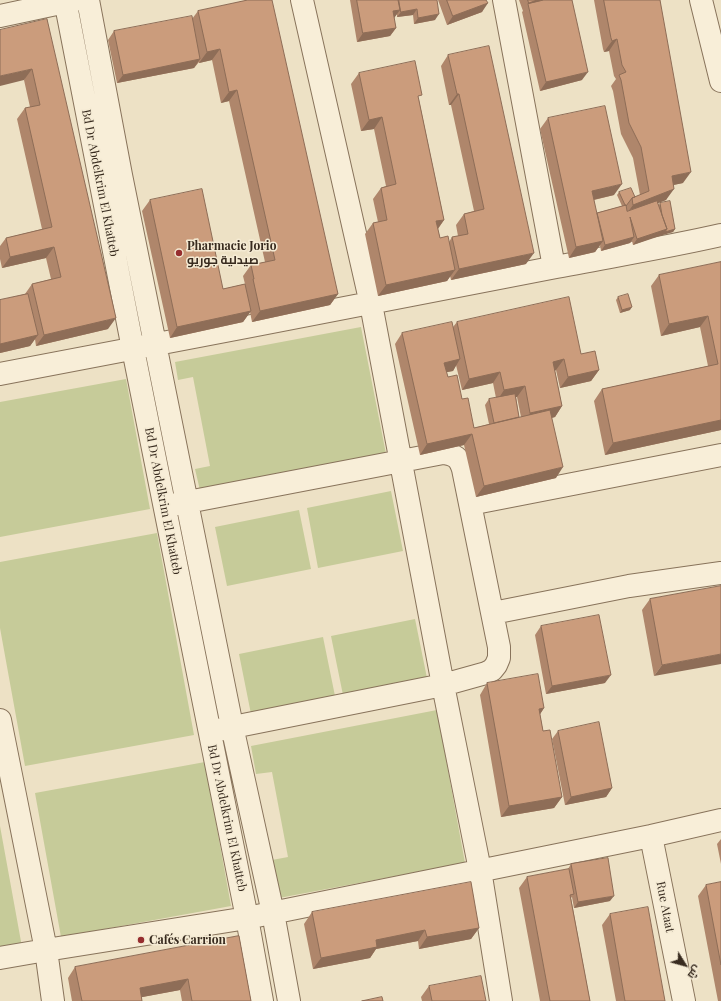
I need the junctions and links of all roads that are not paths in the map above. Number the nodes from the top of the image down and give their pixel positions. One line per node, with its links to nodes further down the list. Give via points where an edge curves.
1 (88, 0): 12 (street)
2 (302, 0): 11 (street)
3 (504, 0): 10 (street)
4 (701, 0): 7 (street)
5 (68, 1): 6 (street); 13 (street, Bd Dr Abdelkrim El Khatteb)
6 (0, 16)
7 (716, 40): 8 (street)
8 (721, 82)
9 (721, 236): 10 (street)
10 (554, 267): 11 (street)
11 (371, 304): 12 (street); 16 (street)
12 (155, 344): 13 (street); 17 (street)
13 (133, 349): 14 (street); 19 (street, Bd Dr Abdelkrim El Khatteb)
14 (0, 374)
15 (721, 456): 18 (street)
16 (400, 461): 17 (street); 18 (street, via 442,453 455,456 463,469); 22 (street)
17 (186, 502): 19 (street); 24 (street)
18 (470, 504): 21 (street)
19 (165, 506): 25 (street, Bd Dr Abdelkrim El Khatteb)
20 (721, 573): 21 (street, via 629,586)
21 (493, 613): 22 (street, via 499,647 496,665 486,673)
22 (443, 684): 24 (street); 29 (street)
23 (0, 720): 26 (street)
24 (232, 726): 25 (street); 30 (street)
25 (209, 732): 31 (street, Bd Dr Abdelkrim El Khatteb)
26 (7, 785): 32 (street)
27 (721, 820): 28 (street)
28 (651, 836): 29 (street); 38 (street, Rue Ataat)
29 (480, 870): 30 (street); 37 (street)
30 (274, 913): 31 (street); 36 (street)
31 (247, 918): 32 (street); 35 (street, Bd Dr Abdelkrim El Khatteb)
32 (46, 950): 33 (street); 34 (street)
33 (0, 958)
34 (54, 1001)
35 (262, 1001)
36 (289, 1001)
37 (501, 1001)
38 (684, 1001)

